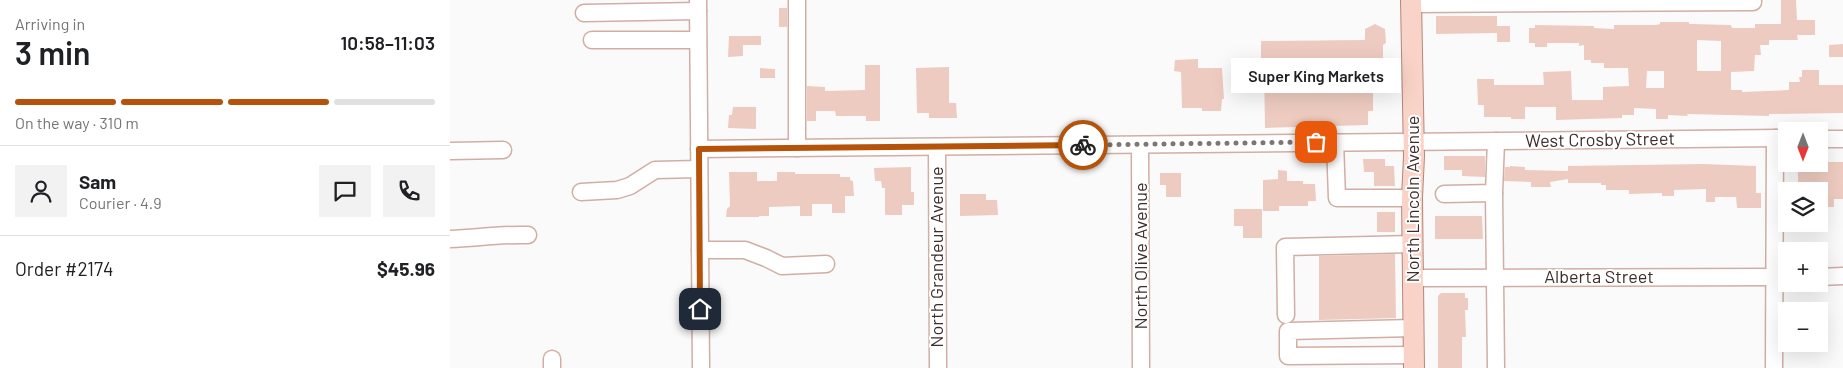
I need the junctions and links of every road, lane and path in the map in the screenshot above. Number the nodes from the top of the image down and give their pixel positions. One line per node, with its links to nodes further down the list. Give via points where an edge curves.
1 (797, 0): 16 (street)
2 (1411, 2): 3 (street); 13 (main road, North Lincoln Avenue)
3 (1753, 2)
4 (698, 5): 5 (street); 7 (street)
5 (584, 13)
6 (592, 40): 7 (street)
7 (698, 40): 17 (street)
8 (1778, 138): 11 (street, West Crosby Street)
9 (1828, 139): 10 (street)
10 (1843, 139)
11 (1496, 141): 13 (street, West Crosby Street); 23 (street)
12 (1335, 142): 13 (street, West Crosby Street); 14 (street, West Crosby Street); 25 (street, via 1337,198)
13 (1413, 142): 25 (main road, North Lincoln Avenue)
14 (1140, 145): 15 (street, West Crosby Street); 43 (street, North Olive Avenue)
15 (937, 146): 16 (street, West Crosby Street); 42 (street, North Grandeur Avenue)
16 (797, 148): 17 (street, West Crosby Street)
17 (699, 149): 20 (street)
18 (503, 150): 19 (street)
19 (450, 151)
20 (699, 169): 22 (street, via 655,170 630,186 617,190); 30 (street)
21 (1781, 172): 28 (street)
22 (581, 192)
23 (1494, 193): 24 (street); 33 (street)
24 (1444, 194)
25 (1412, 198): 29 (main road, North Lincoln Avenue)
26 (528, 235): 27 (street)
27 (450, 239)
28 (1780, 242)
29 (1413, 244): 36 (main road, North Lincoln Avenue); 38 (street, via 1285,247)
30 (700, 250): 31 (street, via 745,250 782,266); 41 (street)
31 (826, 264)
32 (1843, 276): 35 (street)
33 (1495, 277): 34 (street, Alberta Street); 36 (street, Alberta Street); 44 (street)
34 (1778, 277)
35 (1828, 277)
36 (1413, 278): 39 (main road, North Lincoln Avenue)
37 (1779, 292): 45 (street)
38 (1286, 315)
39 (1413, 328): 40 (main road, North Lincoln Avenue); 40 (street, via 1288,331 1288,356)
40 (1414, 361)
41 (701, 368)
42 (938, 368)
43 (1141, 368)
44 (1496, 368)
45 (1774, 368)

